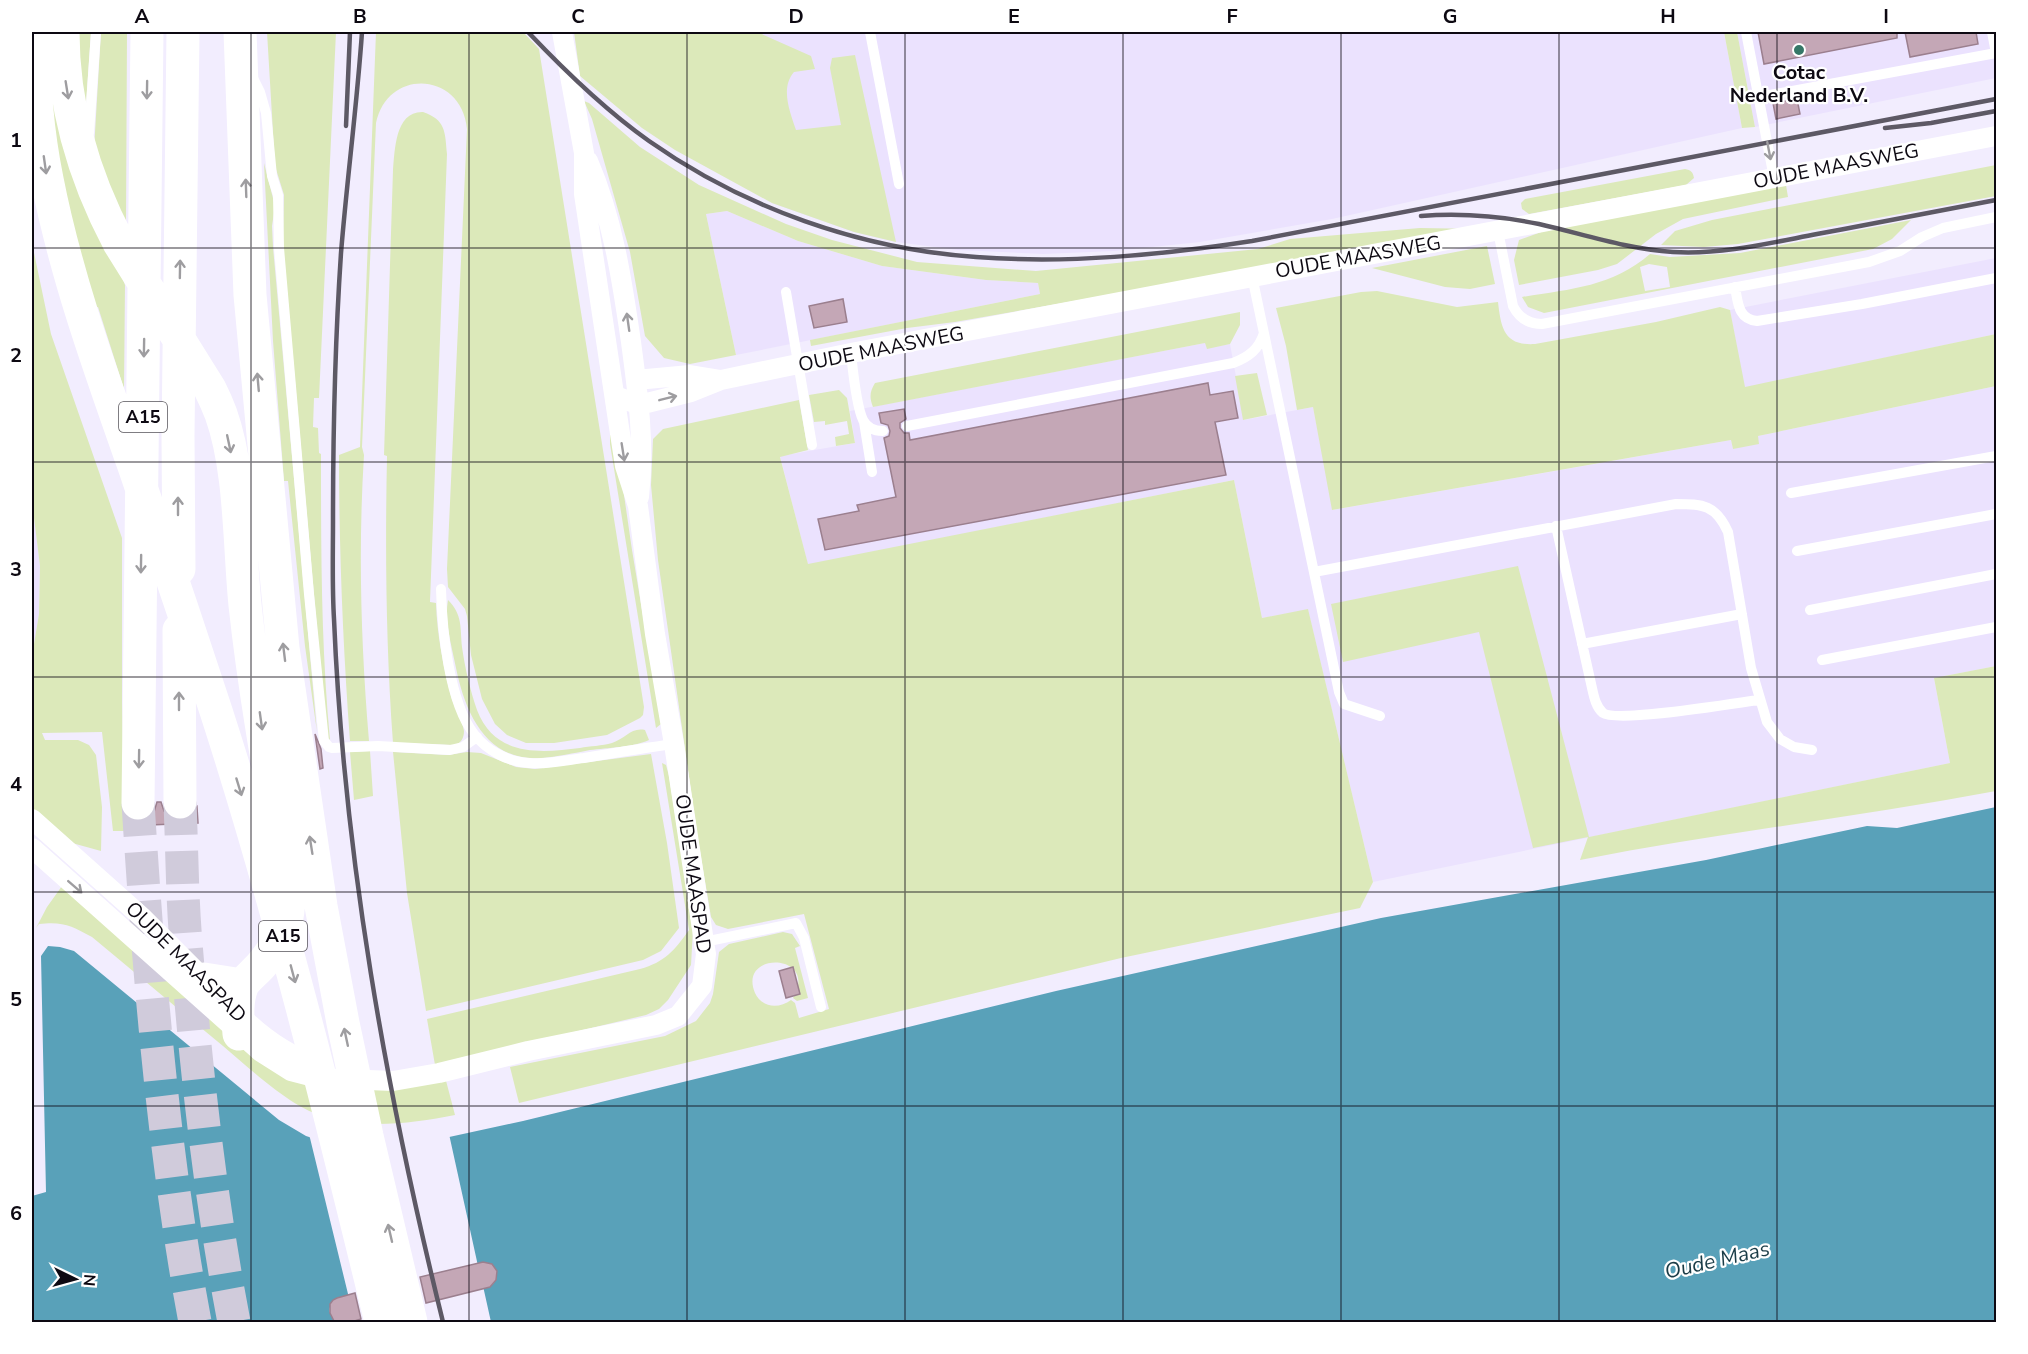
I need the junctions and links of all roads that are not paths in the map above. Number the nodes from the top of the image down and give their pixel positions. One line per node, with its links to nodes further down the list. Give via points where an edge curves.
1 (63, 32): 16 (highway, A15, one-way to 16, via 72,121)
2 (96, 32): 16 (lane)
3 (147, 32): 57 (highway, A15, one-way to 57)
4 (183, 32): 56 (highway, A15, one-way to 4, via 178,436)
5 (240, 32): 12 (highway, A15)
6 (562, 32): 15 (street)
7 (870, 32): 18 (lane)
8 (1746, 32): 13 (lane)
9 (1992, 32): 11 (lane)
10 (32, 37): 65 (highway, A15, one-way to 65, via 46,177 64,254 248,815 300,1000)
11 (1996, 53): 13 (lane)
12 (242, 64): 53 (lane, via 252,75 266,113 272,176 278,195 279,248 324,741 332,748 441,750 463,747); 66 (highway, A15, one-way to 12, via 343,1023 321,906 283,648 250,295)
13 (1759, 97): 17 (lane, one-way to 17)
14 (1996, 136): 17 (street, OUDE MAASWEG)
15 (585, 153): 28 (street, one-way to 15, via 621,270 602,192); 30 (street, via 584,194)
16 (87, 174): 64 (highway, A15, one-way to 64, via 119,243 210,389 222,414 230,447 245,606 290,902 278,943)
17 (1774, 178): 20 (street, OUDE MAASWEG)
18 (899, 184)
19 (1996, 217): 23 (lane, via 1932,232 1886,258)
20 (1498, 231): 21 (street, OUDE MAASWEG); 23 (lane, via 1513,306 1521,317 1534,324)
21 (1251, 276): 25 (lane); 26 (street, OUDE MAASWEG)
22 (1996, 278): 23 (lane, via 1757,321 1741,314)
23 (1735, 287)
24 (786, 292): 27 (lane)
25 (1264, 332): 33 (lane, via 1254,351 1233,363); 43 (lane)
26 (851, 353): 27 (street, OUDE MAASWEG); 32 (lane)
27 (797, 364): 29 (street, OUDE MAASWEG); 35 (lane)
28 (636, 380): 29 (street, OUDE MAASWEG, via 690,375); 30 (street); 31 (street)
29 (721, 380): 31 (street, OUDE MAASWEG, one-way to 29)
30 (616, 396): 31 (street); 39 (street, OUDE MAASPAD, one-way to 39, via 625,466)
31 (639, 405): 39 (street, OUDE MAASPAD, via 642,468)
32 (864, 422): 34 (lane, via 875,431); 37 (lane)
33 (908, 426)
34 (883, 431)
35 (812, 445)
36 (1996, 456): 38 (lane)
37 (872, 472)
38 (1791, 493)
39 (638, 506): 54 (street, OUDE MAASPAD)
40 (1996, 514): 42 (lane)
41 (1556, 526): 43 (lane); 47 (lane, via 1676,504 1709,508 1722,518 1728,532); 49 (lane)
42 (1797, 551)
43 (1314, 572): 52 (lane, via 1344,704)
44 (1996, 574): 46 (lane)
45 (441, 589): 53 (lane, via 451,674 469,726)
46 (1810, 610)
47 (1742, 614): 49 (lane); 51 (lane)
48 (1996, 627): 50 (lane)
49 (1582, 644): 51 (lane, via 1597,705 1614,717)
50 (1822, 660)
51 (1759, 700): 55 (lane, via 1767,722 1780,739 1794,747)
52 (1380, 716)
53 (477, 737): 54 (lane, via 508,759 540,764)
54 (674, 744): 60 (street, OUDE MAASPAD)
55 (1812, 750)
56 (180, 802)
57 (138, 803)
58 (32, 820): 61 (street, OUDE MAASPAD, via 85,865)
59 (32, 848): 61 (street, OUDE MAASPAD, one-way to 61)
60 (704, 942): 63 (lane, via 796,923 804,938); 64 (street, OUDE MAASPAD, via 702,986 678,1016 656,1025 393,1081 357,1078 298,1058 254,1030)
61 (160, 949): 62 (street, OUDE MAASPAD); 64 (street, OUDE MAASPAD)
62 (204, 979): 64 (highway)
63 (821, 1007)
64 (240, 1011)
65 (381, 1323)
66 (411, 1323)

